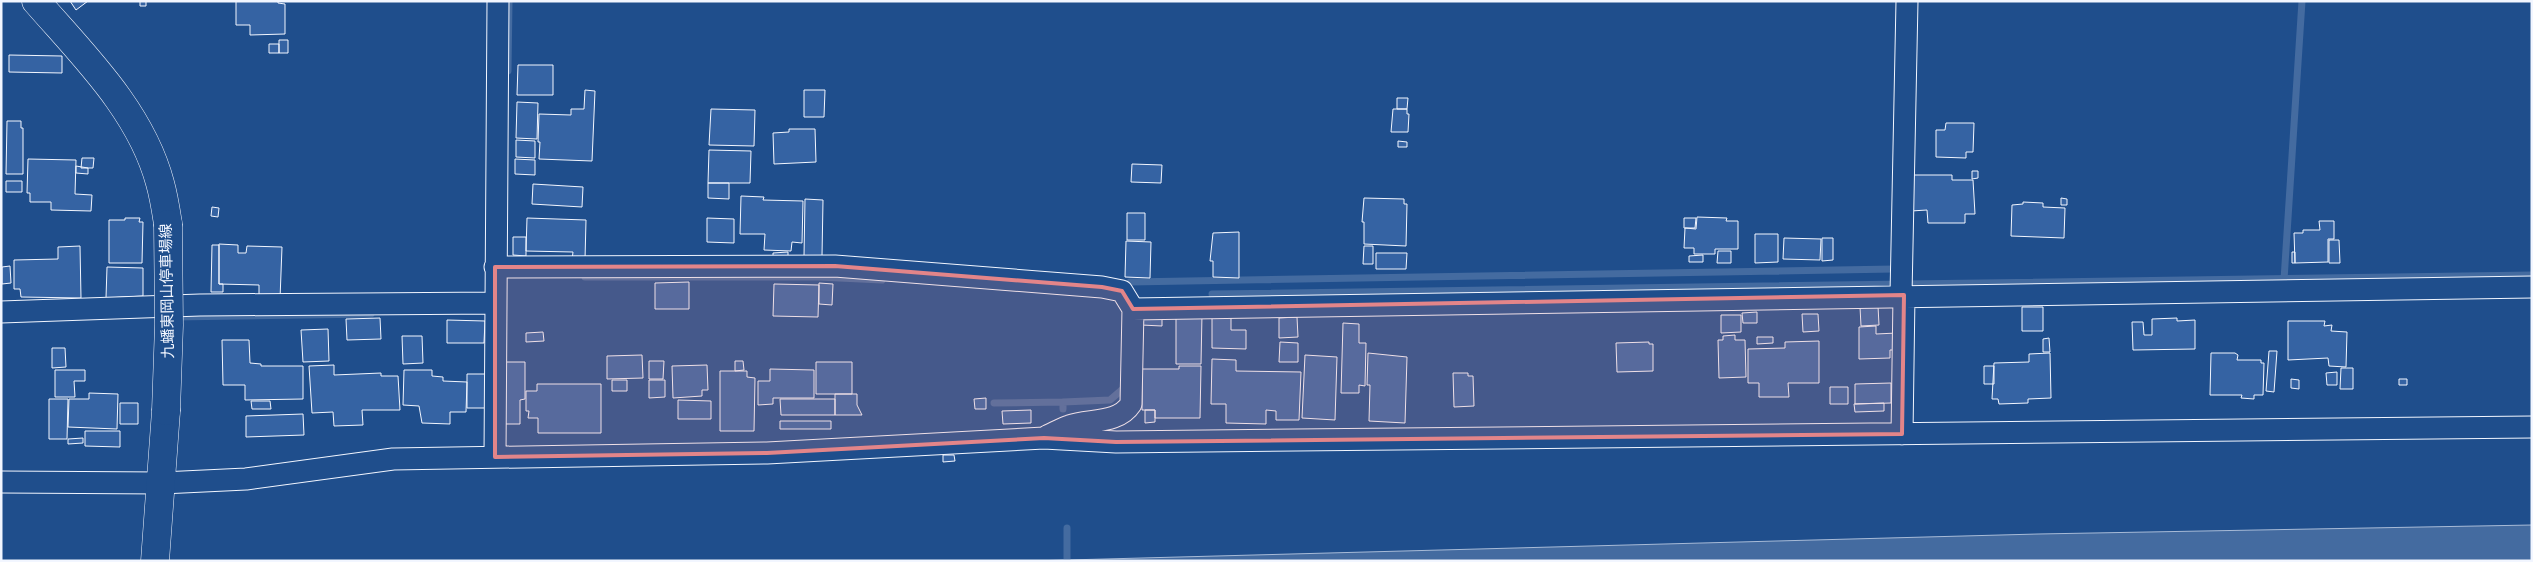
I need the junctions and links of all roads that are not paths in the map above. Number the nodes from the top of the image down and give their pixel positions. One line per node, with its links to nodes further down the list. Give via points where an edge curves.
1 (36, 1): 15 (main road, 九蟠東岡山停車場線, bridge, via 101,76 124,108 144,143 160,182 168,224 169,325)
2 (498, 1): 4 (street)
3 (1907, 1): 6 (street)
4 (503, 267): 7 (street); 8 (street, via 835,266 1102,287 1122,291)
5 (2532, 287): 6 (street)
6 (1902, 291): 8 (street); 11 (street)
7 (496, 309): 9 (street, via 200,305); 13 (street)
8 (1133, 309): 12 (street, via 1131,404 1119,416 1069,426)
9 (1, 312)
10 (2532, 427): 11 (street)
11 (1902, 434): 12 (street, via 1116,442)
12 (1044, 438): 13 (street, via 766,453)
13 (495, 457): 15 (street, via 393,459 246,479)
14 (1, 482): 15 (street)
15 (162, 482): 16 (main road, 九蟠東岡山停車場線)
16 (155, 561)

